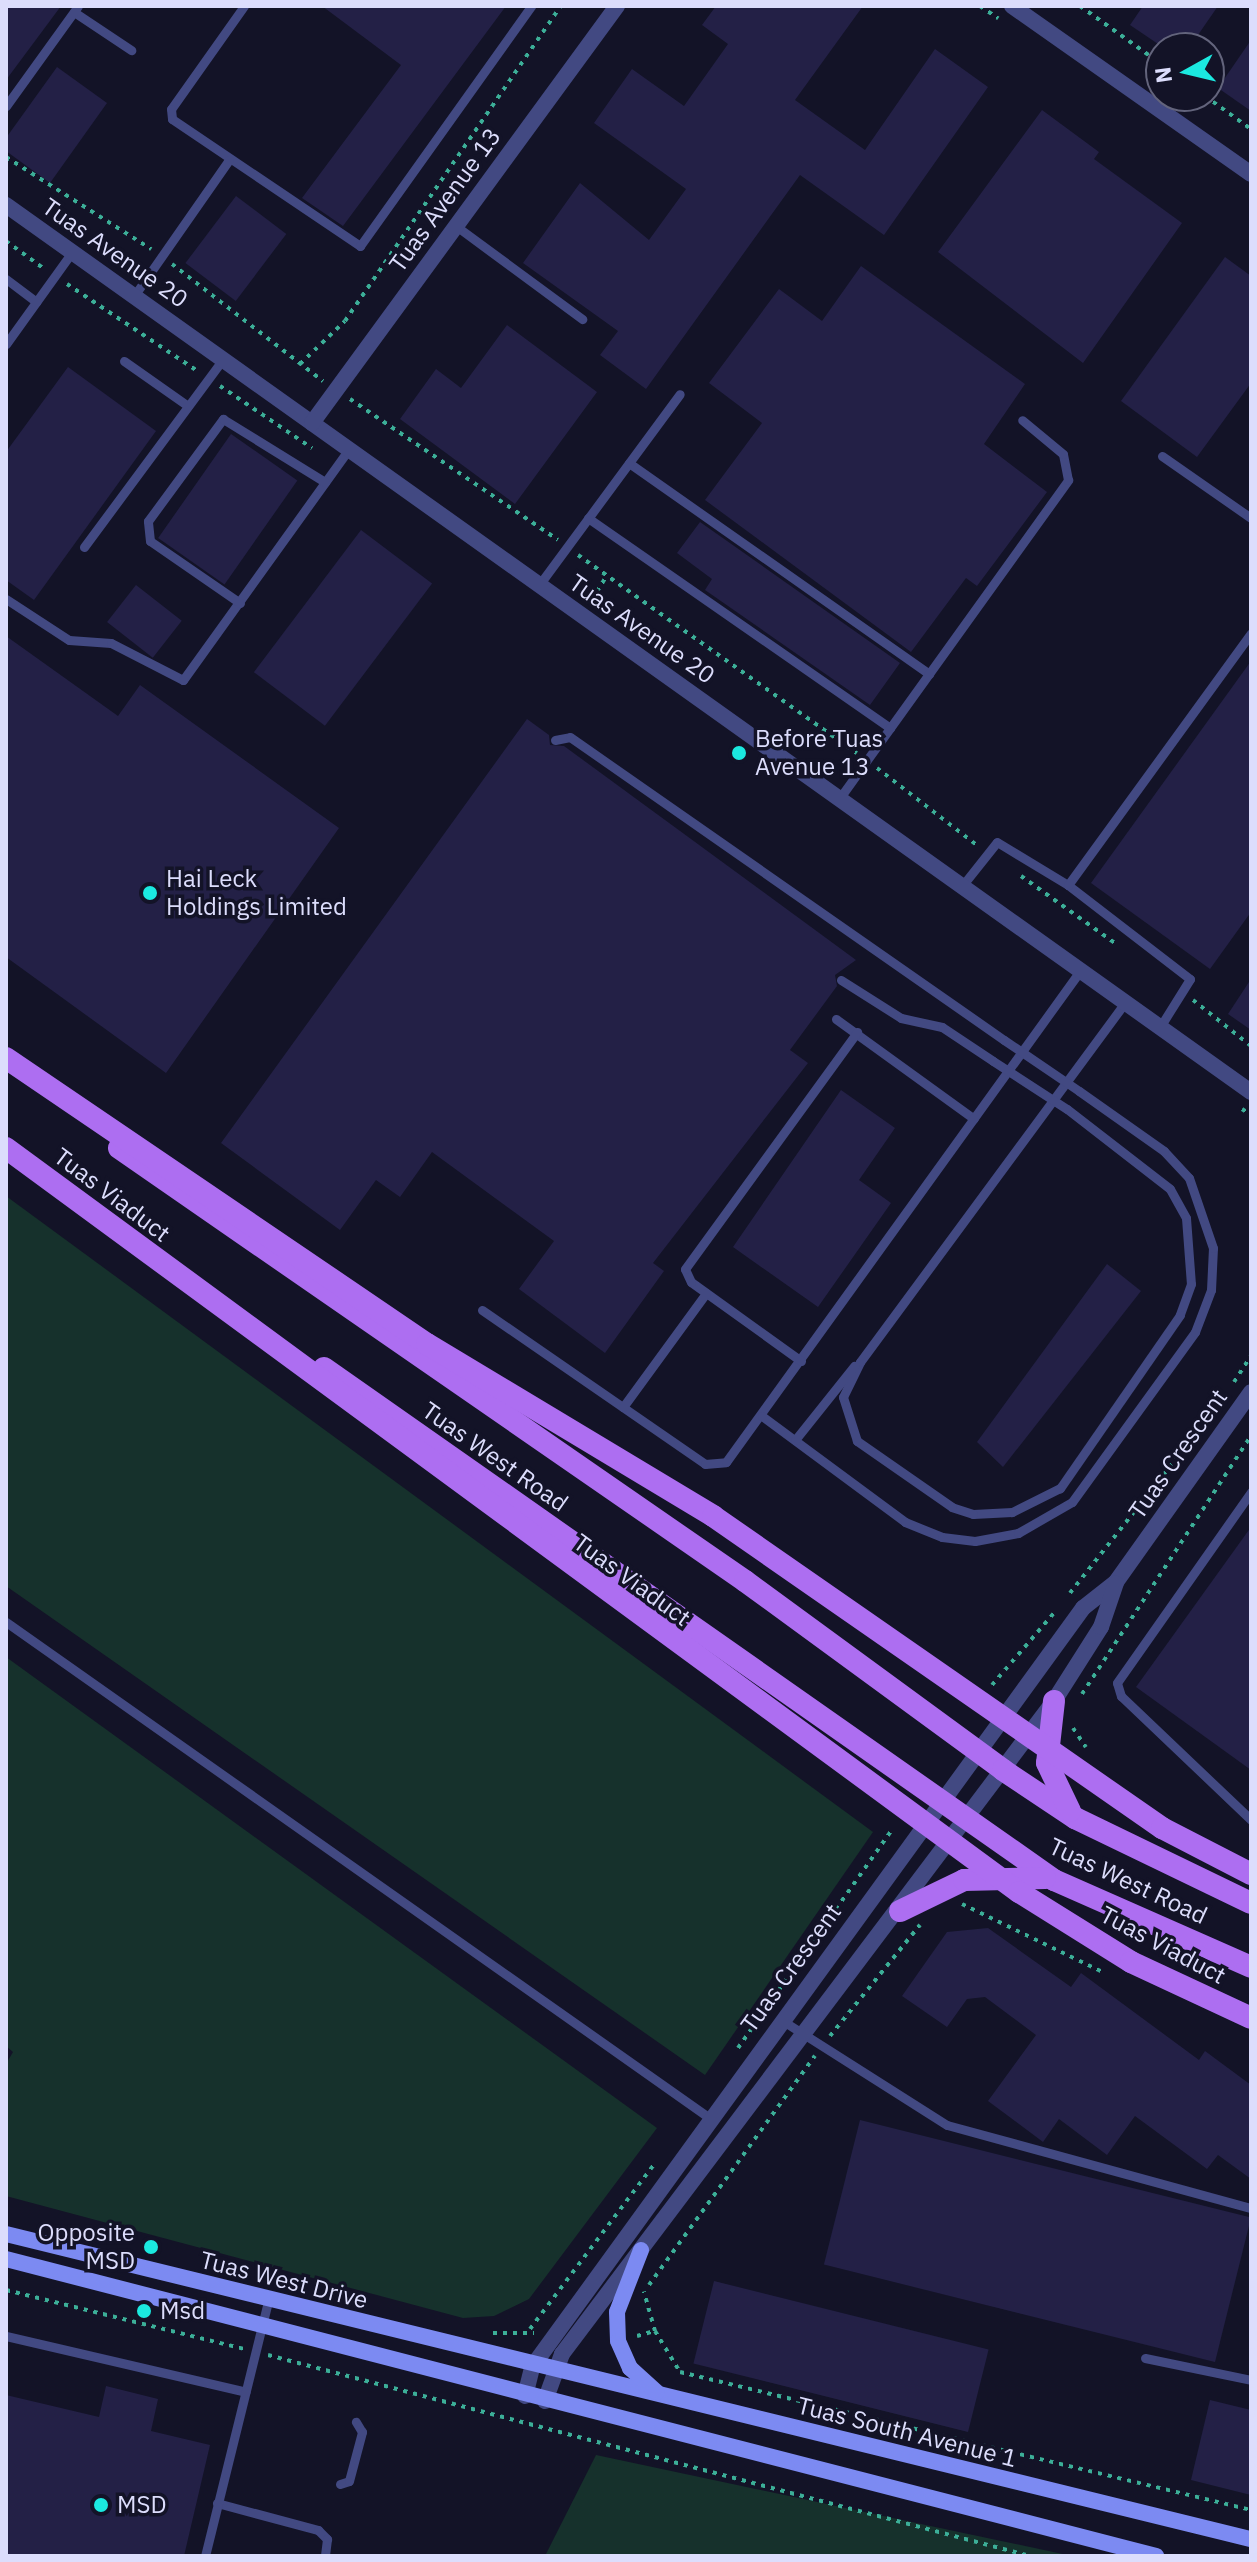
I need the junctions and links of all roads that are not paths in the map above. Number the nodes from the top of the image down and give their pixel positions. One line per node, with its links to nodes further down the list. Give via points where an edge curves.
1 (244, 6): 8 (lane, via 171,109 172,119)
2 (531, 6): 8 (lane, via 365,245 352,245)
3 (617, 6): 11 (street, Tuas Avenue 13)
4 (1012, 6): 9 (street)
5 (76, 9): 6 (lane); 7 (lane)
6 (131, 50)
7 (6, 106)
8 (229, 160): 14 (lane)
9 (1251, 174)
10 (6, 205): 12 (street, Tuas Avenue 20)
11 (456, 226): 16 (lane); 23 (street, Tuas Avenue 13)
12 (72, 252): 14 (street, Tuas Avenue 20); 15 (lane)
13 (6, 279): 15 (lane)
14 (134, 296): 18 (street, Tuas Avenue 20)
15 (36, 302): 17 (lane)
16 (582, 319)
17 (6, 344)
18 (223, 359): 21 (lane); 23 (street, Tuas Avenue 20)
19 (124, 361): 21 (lane)
20 (680, 394): 26 (lane)
21 (188, 406): 30 (lane)
22 (1022, 420): 35 (lane, via 1063,454 1068,480)
23 (312, 423): 24 (street, Tuas Avenue 20)
24 (349, 449): 27 (lane); 31 (street, Tuas Avenue 20)
25 (1162, 456): 29 (lane)
26 (629, 463): 28 (lane); 35 (lane)
27 (325, 482): 33 (lane); 33 (lane, via 223,419 148,521 150,541)
28 (588, 518): 31 (lane); 36 (lane)
29 (1251, 518)
30 (84, 547)
31 (539, 585): 38 (street, Tuas Avenue 20)
32 (6, 599): 33 (lane, via 69,640 111,643 176,681 189,677)
33 (240, 603)
34 (1251, 633): 39 (lane)
35 (929, 674): 36 (lane)
36 (890, 728): 38 (lane)
37 (555, 740): 59 (lane, bridge, via 570,737 1164,1151 1189,1178 1213,1248 1211,1290 1195,1332 1072,1502 1018,1533 975,1541 942,1537 905,1522)
38 (839, 799): 40 (street, Tuas Avenue 20)
39 (1068, 885): 40 (lane, via 997,842); 45 (lane, via 1186,974 1184,993)
40 (962, 886): 41 (street, Tuas Avenue 20)
41 (1080, 971): 43 (street, Tuas Avenue 20); 50 (lane)
42 (841, 980): 55 (lane, bridge, via 901,1018 942,1027 1067,1109 1170,1189 1186,1218 1191,1284 1180,1315 1060,1488 1012,1512 952,1507 857,1441 843,1397)
43 (1125, 1003): 45 (street, Tuas Avenue 20); 55 (lane)
44 (836, 1019): 46 (lane)
45 (1160, 1027): 49 (street, Tuas Avenue 20)
46 (857, 1032): 50 (lane); 52 (lane, via 685,1269)
47 (6, 1058): 70 (main road, Tuas Viaduct, bridge, via 427,1344 713,1516 1162,1828)
48 (6, 1070): 64 (main road, Tuas West Road, via 732,1572)
49 (1251, 1092)
50 (974, 1119): 54 (lane)
51 (6, 1146): 66 (main road, Tuas West Road); 75 (main road, Tuas Viaduct, bridge, via 1019,1892 1131,1962)
52 (706, 1293): 54 (lane); 57 (lane)
53 (482, 1310): 57 (lane)
54 (801, 1361): 58 (lane)
55 (860, 1362): 59 (lane)
56 (1251, 1392): 61 (street, Tuas Crescent)
57 (623, 1407): 58 (lane, via 713,1466 726,1462)
58 (762, 1416): 59 (lane)
59 (795, 1440)
60 (1251, 1492): 68 (lane, via 1117,1683 1121,1696)
61 (1116, 1582): 63 (street, Tuas Crescent, via 1101,1627); 64 (street, Tuas Crescent, via 1083,1608)
62 (6, 1622): 78 (lane)
63 (1063, 1704): 65 (street, Tuas Crescent); 67 (main road, via 1047,1763)
64 (978, 1752): 65 (main road, Tuas West Road); 66 (street, Tuas Crescent)
65 (1003, 1770): 67 (main road, Tuas West Road); 69 (street, Tuas Crescent)
66 (940, 1804): 69 (main road, Tuas West Road); 76 (street, Tuas Crescent)
67 (1075, 1818): 72 (main road, Tuas West Road)
68 (1251, 1820)
69 (965, 1822): 71 (main road, Tuas West Road); 73 (street, Tuas Crescent)
70 (1251, 1874)
71 (1054, 1880): 73 (main road, via 964,1880); 74 (main road, Tuas West Road)
72 (1251, 1903)
73 (900, 1911): 77 (street, Tuas Crescent)
74 (1251, 1967)
75 (1251, 2018)
76 (783, 2021): 77 (lane); 78 (street, Tuas Crescent)
77 (802, 2036): 79 (lane, via 947,2125); 81 (street, Tuas Crescent)
78 (711, 2119): 87 (street, Tuas Crescent)
79 (1251, 2208)
80 (6, 2234): 83 (main road, Tuas West Drive)
81 (641, 2250): 88 (street, Tuas Crescent); 91 (main road, via 617,2312 618,2341 630,2368)
82 (6, 2259): 84 (main road, Tuas West Drive)
83 (268, 2301): 84 (lane); 87 (main road, Tuas West Drive)
84 (262, 2326): 90 (lane); 92 (main road, Tuas West Drive)
85 (6, 2336): 90 (lane)
86 (1145, 2358): 89 (lane)
87 (532, 2367): 88 (main road, Tuas West Drive); 92 (street, Tuas Crescent)
88 (551, 2371): 91 (main road, Tuas South Avenue 1); 93 (street, Tuas Crescent)
89 (1251, 2380)
90 (246, 2392): 96 (lane)
91 (660, 2395): 97 (main road, Tuas South Avenue 1)
92 (525, 2396): 93 (main road, Tuas West Drive)
93 (545, 2401): 100 (main road)
94 (356, 2422): 95 (lane, via 362,2432 349,2481)
95 (340, 2484)
96 (217, 2503): 98 (lane); 99 (lane, via 318,2530 327,2539)
97 (1251, 2539)
98 (205, 2556)
99 (325, 2556)
100 (1156, 2556)

